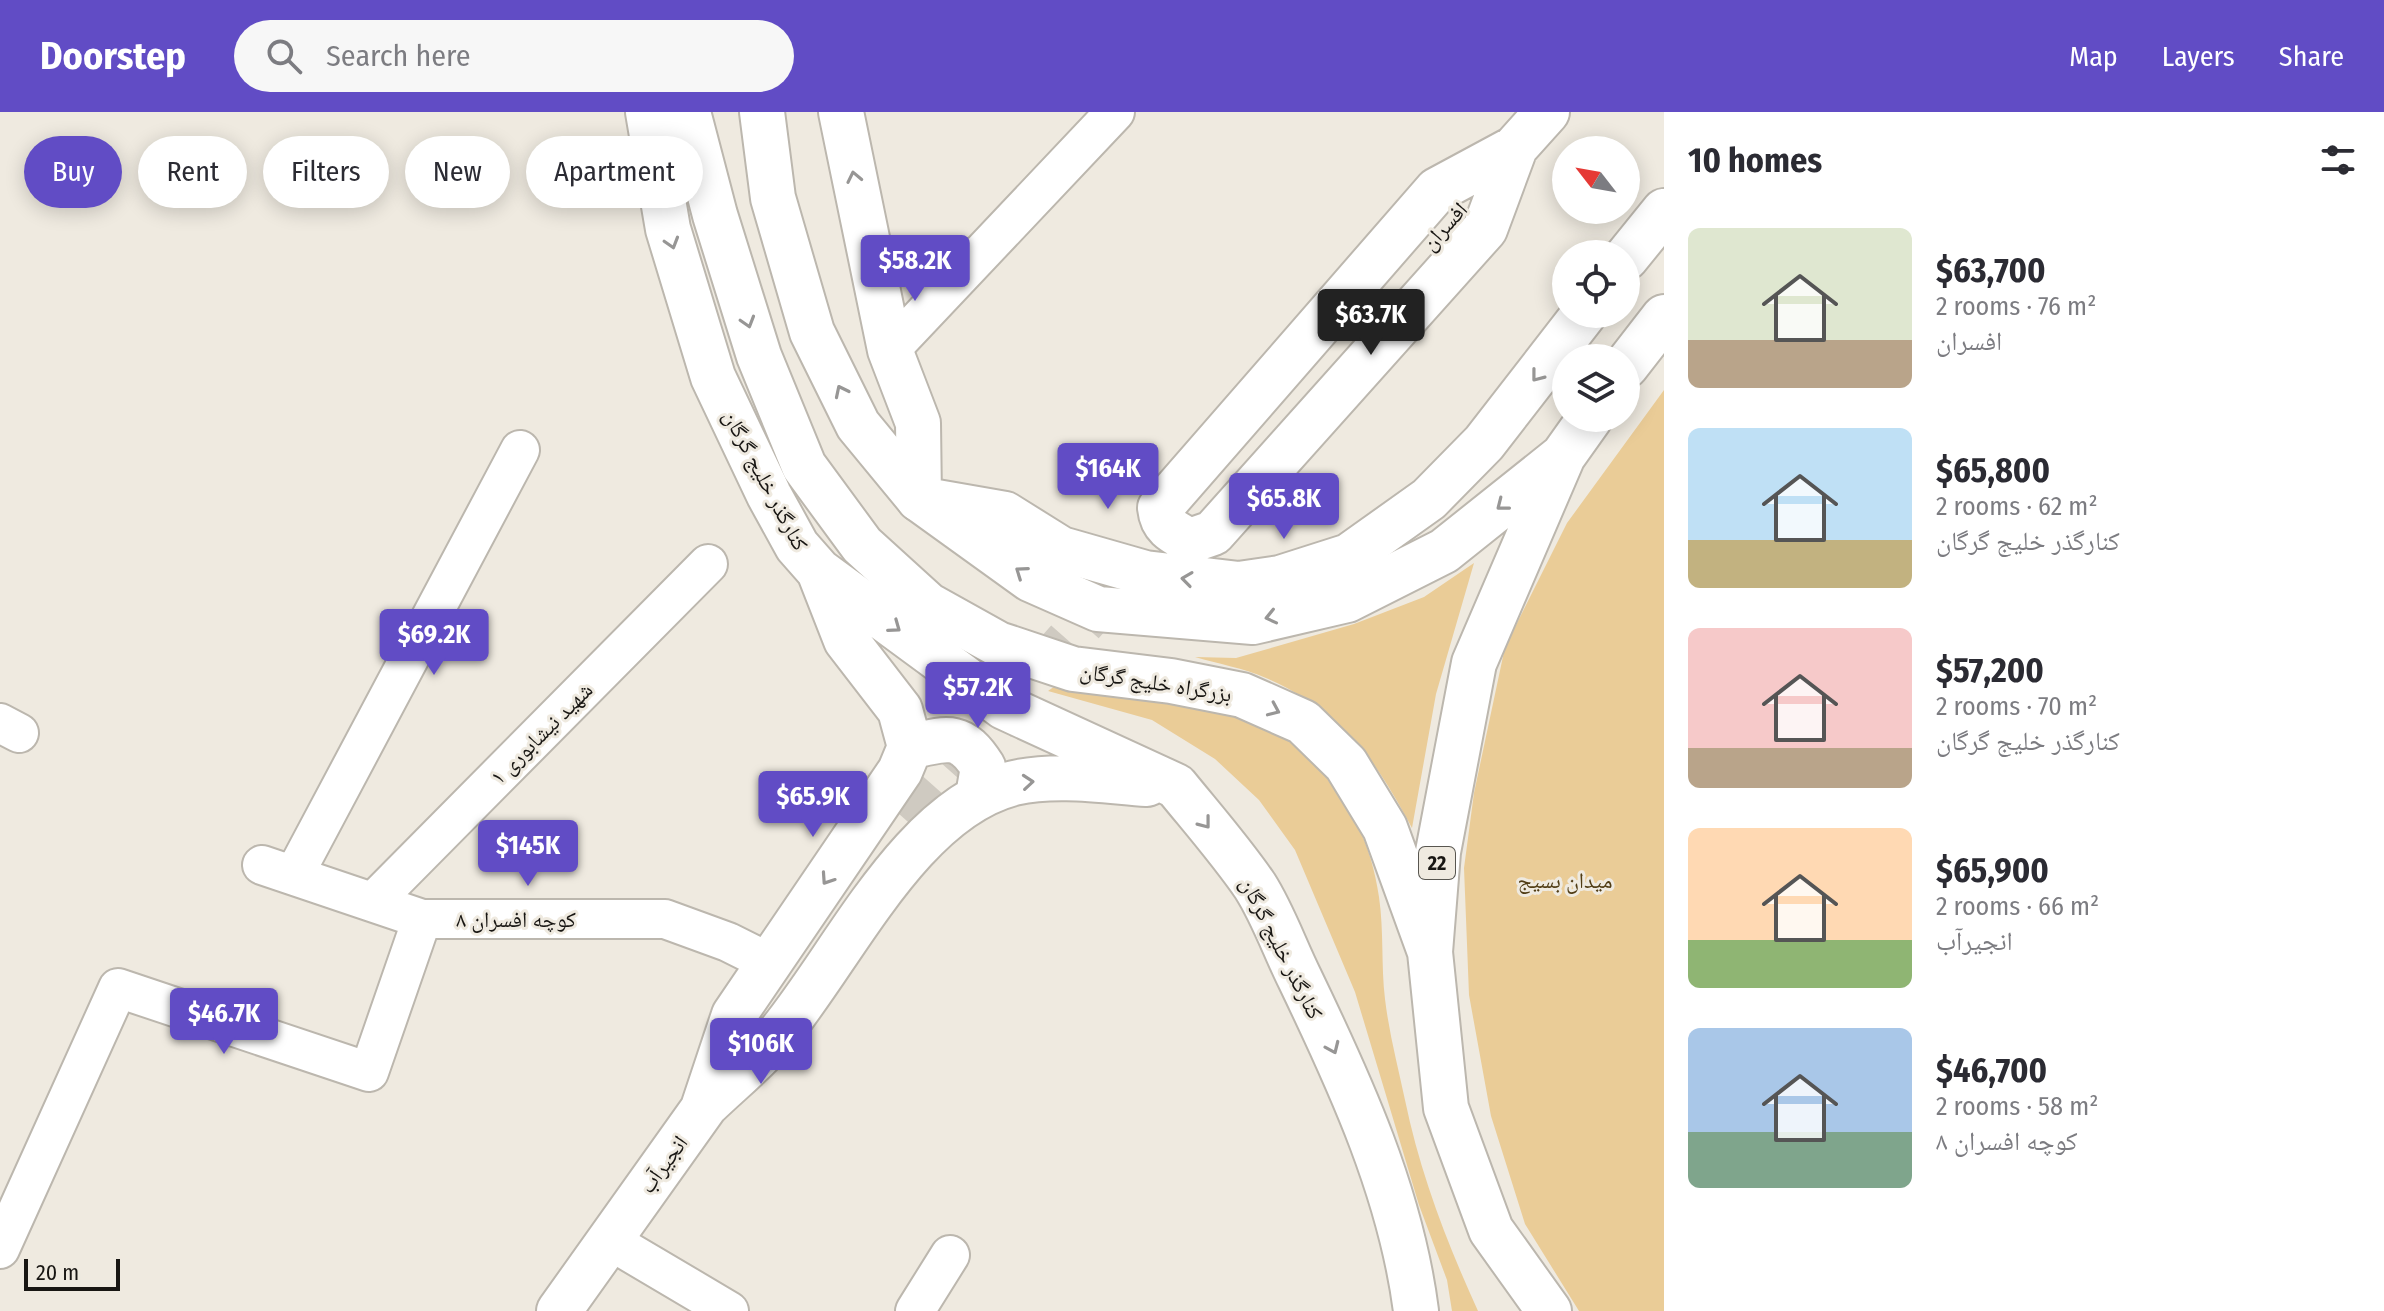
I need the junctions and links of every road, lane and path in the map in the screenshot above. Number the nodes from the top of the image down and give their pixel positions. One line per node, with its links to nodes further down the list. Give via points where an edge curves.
1 (648, 112): 19 (main road, کنارگذر خلیج گرگان, one-way to 19, via 668,229 713,377 769,495 797,546)
2 (688, 112): 26 (main road, بزرگراه خلیج گرگان, one-way to 26, via 759,356 804,466 862,545 928,605 998,644 1073,669 1242,695 1303,722 1346,764 1385,828)
3 (762, 112): 16 (main road, one-way to 3, via 858,425 812,332 773,198)
4 (841, 112): 12 (main road, one-way to 4)
5 (1115, 112): 12 (street)
6 (1547, 112): 17 (main road, افسران, via 1158,530)
7 (1664, 211): 8 (main road)
8 (1640, 241)
9 (1664, 317): 11 (main road)
10 (1573, 328): 17 (main road, one-way to 17, via 1473,454 1429,499 1349,556 1280,578 1239,584)
11 (1640, 348)
12 (890, 350): 16 (main road, via 918,423)
13 (1580, 432): 15 (main road, 22)
14 (520, 450): 24 (street, کوچه افسران ۸, via 278,870)
15 (1563, 456): 16 (main road, one-way to 16, via 1444,551 1347,600 1253,622 1098,609 1030,579); 26 (main road, 22, via 1474,663 1438,852)
16 (919, 499): 17 (main road, via 1005,514 1061,549)
17 (1102, 563)
18 (708, 564): 24 (street, شهید نیشابوری ۱)
19 (819, 571): 20 (main road, via 846,640 900,710); 21 (main road, کنارگذر خلیج گرگان, one-way to 21, via 1004,707)
20 (910, 747): 22 (main road, via 947,738 970,747 983,767); 27 (main road, one-way to 27, via 900,771)
21 (1176, 786): 22 (main road, one-way to 21, via 1016,783 1067,779); 36 (main road, کنارگذر خلیج گرگان, one-way to 36, via 1256,888 1329,1039 1369,1132 1410,1268)
22 (978, 796): 28 (main road, via 914,848 777,1037)
23 (907, 821): 28 (main road, انجیرآب)
24 (373, 902): 25 (street, کوچه افسران ۸)
25 (422, 919): 27 (street, کوچه افسران ۸, via 665,919); 31 (street, via 369,1072 118,988)
26 (1430, 952): 29 (main road, 22, via 1446,1108)
27 (770, 963): 28 (main road, via 734,1015)
28 (703, 1108): 30 (main road, انجیرآب)
29 (1491, 1230): 37 (main road, 22); 38 (main road, 22)
30 (609, 1240): 33 (main road, انجیرآب); 34 (street)
31 (0, 1249)
32 (950, 1255): 35 (street)
33 (559, 1311)
34 (729, 1311)
35 (915, 1311)
36 (1416, 1311)
37 (1516, 1311)
38 (1549, 1311)

